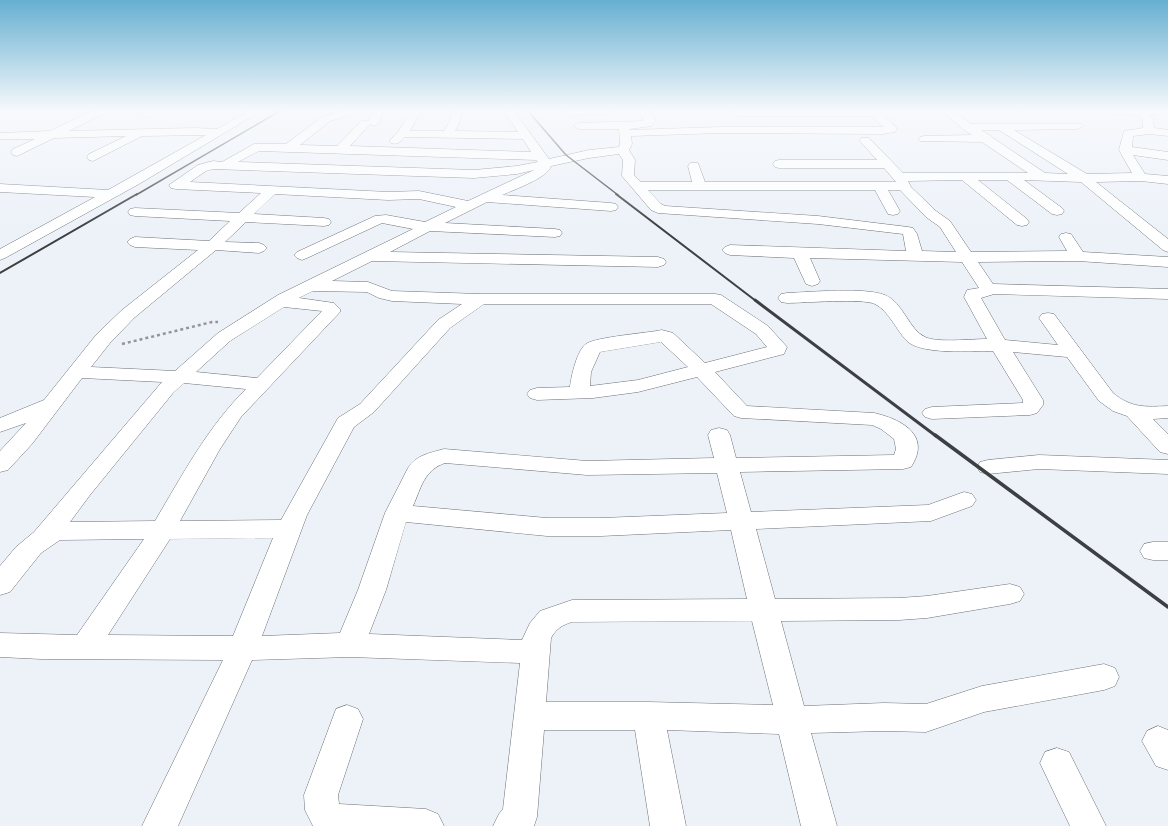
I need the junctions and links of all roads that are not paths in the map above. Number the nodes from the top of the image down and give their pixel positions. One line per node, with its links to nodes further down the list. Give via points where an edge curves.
1 (22, 150): 14 (street)
2 (108, 150): 16 (street)
3 (189, 150): 35 (street)
4 (250, 150): 20 (street)
5 (328, 150): 6 (street)
6 (340, 150): 13 (street)
7 (535, 150): 17 (street)
8 (623, 150): 17 (street); 31 (street, via 629,160 628,176)
9 (874, 150): 19 (street)
10 (1004, 150): 25 (street)
11 (1038, 150): 27 (street)
12 (1125, 150): 15 (street); 26 (street)
13 (387, 151): 17 (street); 22 (street)
14 (17, 152)
15 (1168, 156)
16 (93, 157)
17 (542, 160): 22 (street, via 517,170 474,174); 36 (street, via 544,169)
18 (779, 164): 19 (street)
19 (888, 164): 29 (street)
20 (223, 166): 22 (street); 34 (street, via 205,167 176,186)
21 (694, 166): 30 (street)
22 (373, 171)
23 (1010, 176): 24 (street); 25 (street); 39 (street)
24 (966, 177): 29 (street); 43 (street)
25 (1042, 177): 27 (street)
26 (1141, 177): 27 (street); 28 (street)
27 (1084, 178): 49 (street)
28 (1168, 180)
29 (902, 182): 32 (street); 58 (street, via 931,214 945,224)
30 (699, 185): 31 (street); 32 (street)
31 (636, 186): 56 (street, via 656,207 663,210 818,220 908,231)
32 (880, 187): 38 (street)
33 (0, 188): 35 (street)
34 (271, 191): 36 (street, via 420,195); 41 (street)
35 (111, 194): 53 (street)
36 (477, 202): 37 (street); 44 (street)
37 (611, 206)
38 (893, 211)
39 (1057, 211)
40 (135, 212): 41 (street)
41 (240, 218): 42 (street); 48 (street)
42 (324, 222)
43 (1022, 222)
44 (427, 227): 45 (street); 54 (street, via 380,219); 55 (street)
45 (555, 233)
46 (1066, 237): 57 (street)
47 (135, 242): 48 (street)
48 (212, 246): 50 (street); 72 (street, via 128,314)
49 (1168, 247)
50 (259, 248)
51 (730, 250): 52 (street)
52 (800, 253): 56 (street); 61 (street)
53 (0, 255)
54 (302, 255)
55 (371, 256): 59 (street); 62 (street)
56 (915, 256): 58 (street)
57 (1078, 256): 58 (street); 60 (street)
58 (967, 257): 63 (street)
59 (658, 262)
60 (1168, 262)
61 (812, 281)
62 (310, 286): 66 (street, via 368,287 392,296); 67 (street)
63 (988, 289): 64 (street); 69 (street, via 987,292 975,292 972,297)
64 (1168, 294)
65 (787, 298): 69 (street, via 862,296 880,299 920,342 937,346)
66 (480, 299): 71 (street, via 715,299 762,330 778,347 777,350); 91 (street, via 444,324 367,408 346,423)
67 (281, 301): 73 (street, via 224,337); 74 (street, via 328,307 331,312)
68 (1048, 318): 70 (street)
69 (999, 345): 70 (street); 79 (street, via 1033,400 1033,405 1021,409)
70 (1073, 352): 80 (street, via 1113,404)
71 (701, 369): 75 (street, via 638,386); 75 (street, via 667,337 601,345 589,351 581,372); 85 (street, via 741,412 874,419 889,424 905,436 907,449 903,462)
72 (77, 372): 73 (street); 77 (street)
73 (179, 377): 74 (street); 93 (street, via 166,389)
74 (262, 384): 92 (street, via 234,413 209,448)
75 (579, 393): 76 (street)
76 (537, 394)
77 (51, 404): 81 (street); 84 (street)
78 (1168, 412): 80 (street)
79 (932, 413)
80 (1135, 413): 83 (street)
81 (0, 426)
82 (719, 435): 85 (street)
83 (1168, 447)
84 (0, 465)
85 (727, 466): 89 (street, via 587,468 444,456 428,461 419,468); 90 (street)
86 (988, 467): 87 (street, via 1039,462)
87 (1168, 467)
88 (964, 500): 90 (street, via 931,513)
89 (397, 513): 90 (street, via 546,527); 97 (street, via 372,590)
90 (740, 521): 96 (street)
91 (289, 529): 92 (street); 99 (street)
92 (162, 531): 93 (street, via 56,531); 98 (street)
93 (44, 536): 94 (street, via 33,545)
94 (0, 585)
95 (1010, 594): 96 (street, via 899,609)
96 (763, 611): 101 (street, via 572,611 544,623 537,638); 106 (street)
97 (350, 645): 99 (street); 101 (street)
98 (85, 647): 99 (street); 100 (street)
99 (243, 648): 108 (street)
100 (5, 651)
101 (536, 652): 103 (street)
102 (1104, 677): 106 (street, via 982,699 926,718)
103 (530, 716): 104 (street); 110 (street, via 520,816)
104 (648, 716): 106 (street); 111 (street)
105 (347, 719): 109 (street, via 321,795 322,810 328,818 338,821)
106 (792, 720): 112 (street)
107 (1057, 763): 113 (street)
108 (160, 826)
109 (426, 826)
110 (511, 826)
111 (668, 826)
112 (819, 826)
113 (1088, 826)

